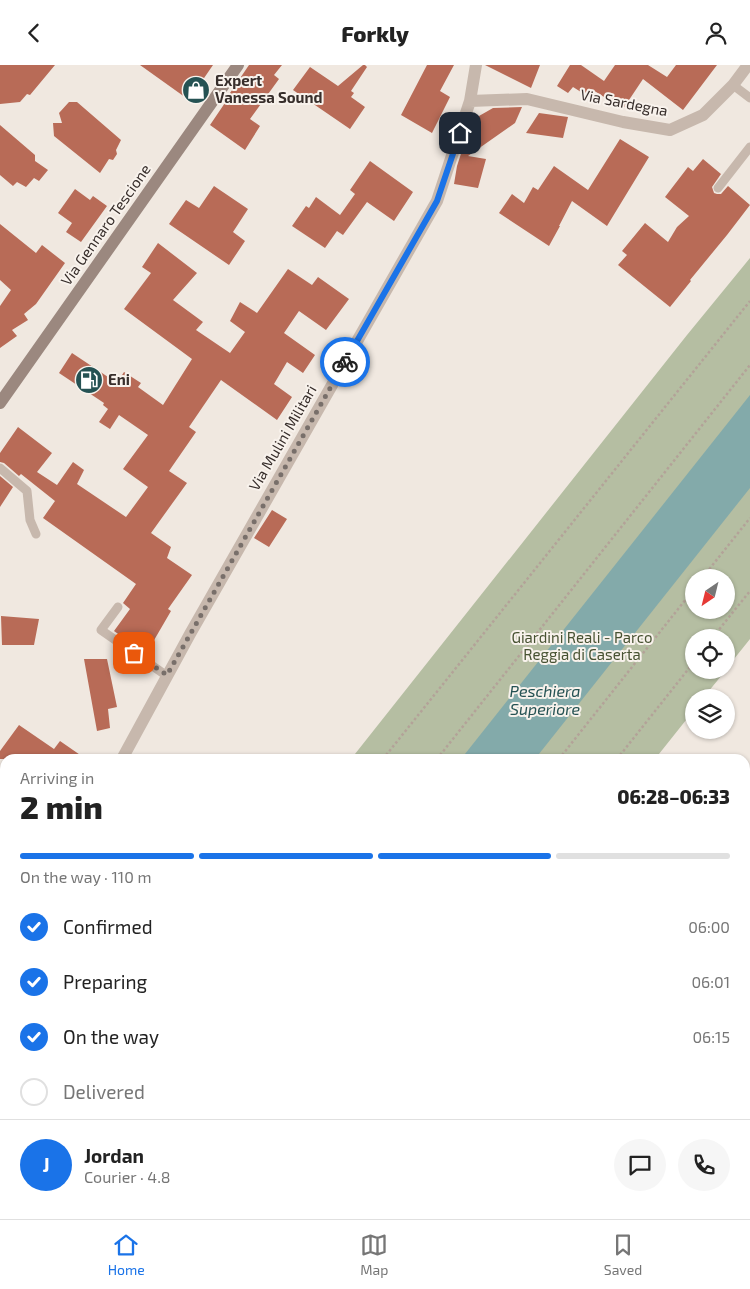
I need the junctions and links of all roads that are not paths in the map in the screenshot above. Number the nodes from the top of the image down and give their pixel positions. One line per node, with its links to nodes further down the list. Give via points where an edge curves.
1 (238, 65): 9 (street, Via Gennaro Tescione)
2 (476, 65): 6 (street, Via Mulini Militari)
3 (748, 65): 4 (street, Via Sardegna)
4 (733, 85): 5 (lane); 6 (street, Via Sardegna, via 703,115 670,130 526,99)
5 (750, 98)
6 (470, 101): 13 (street, Via Mulini Militari, via 437,201)
7 (750, 147): 8 (lane)
8 (718, 188)
9 (0, 403)
10 (0, 468): 11 (lane, via 27,491 30,520)
11 (36, 534)
12 (118, 607): 13 (lane, via 101,630)
13 (167, 675): 14 (street, Via Mulini Militari)
14 (125, 754)

